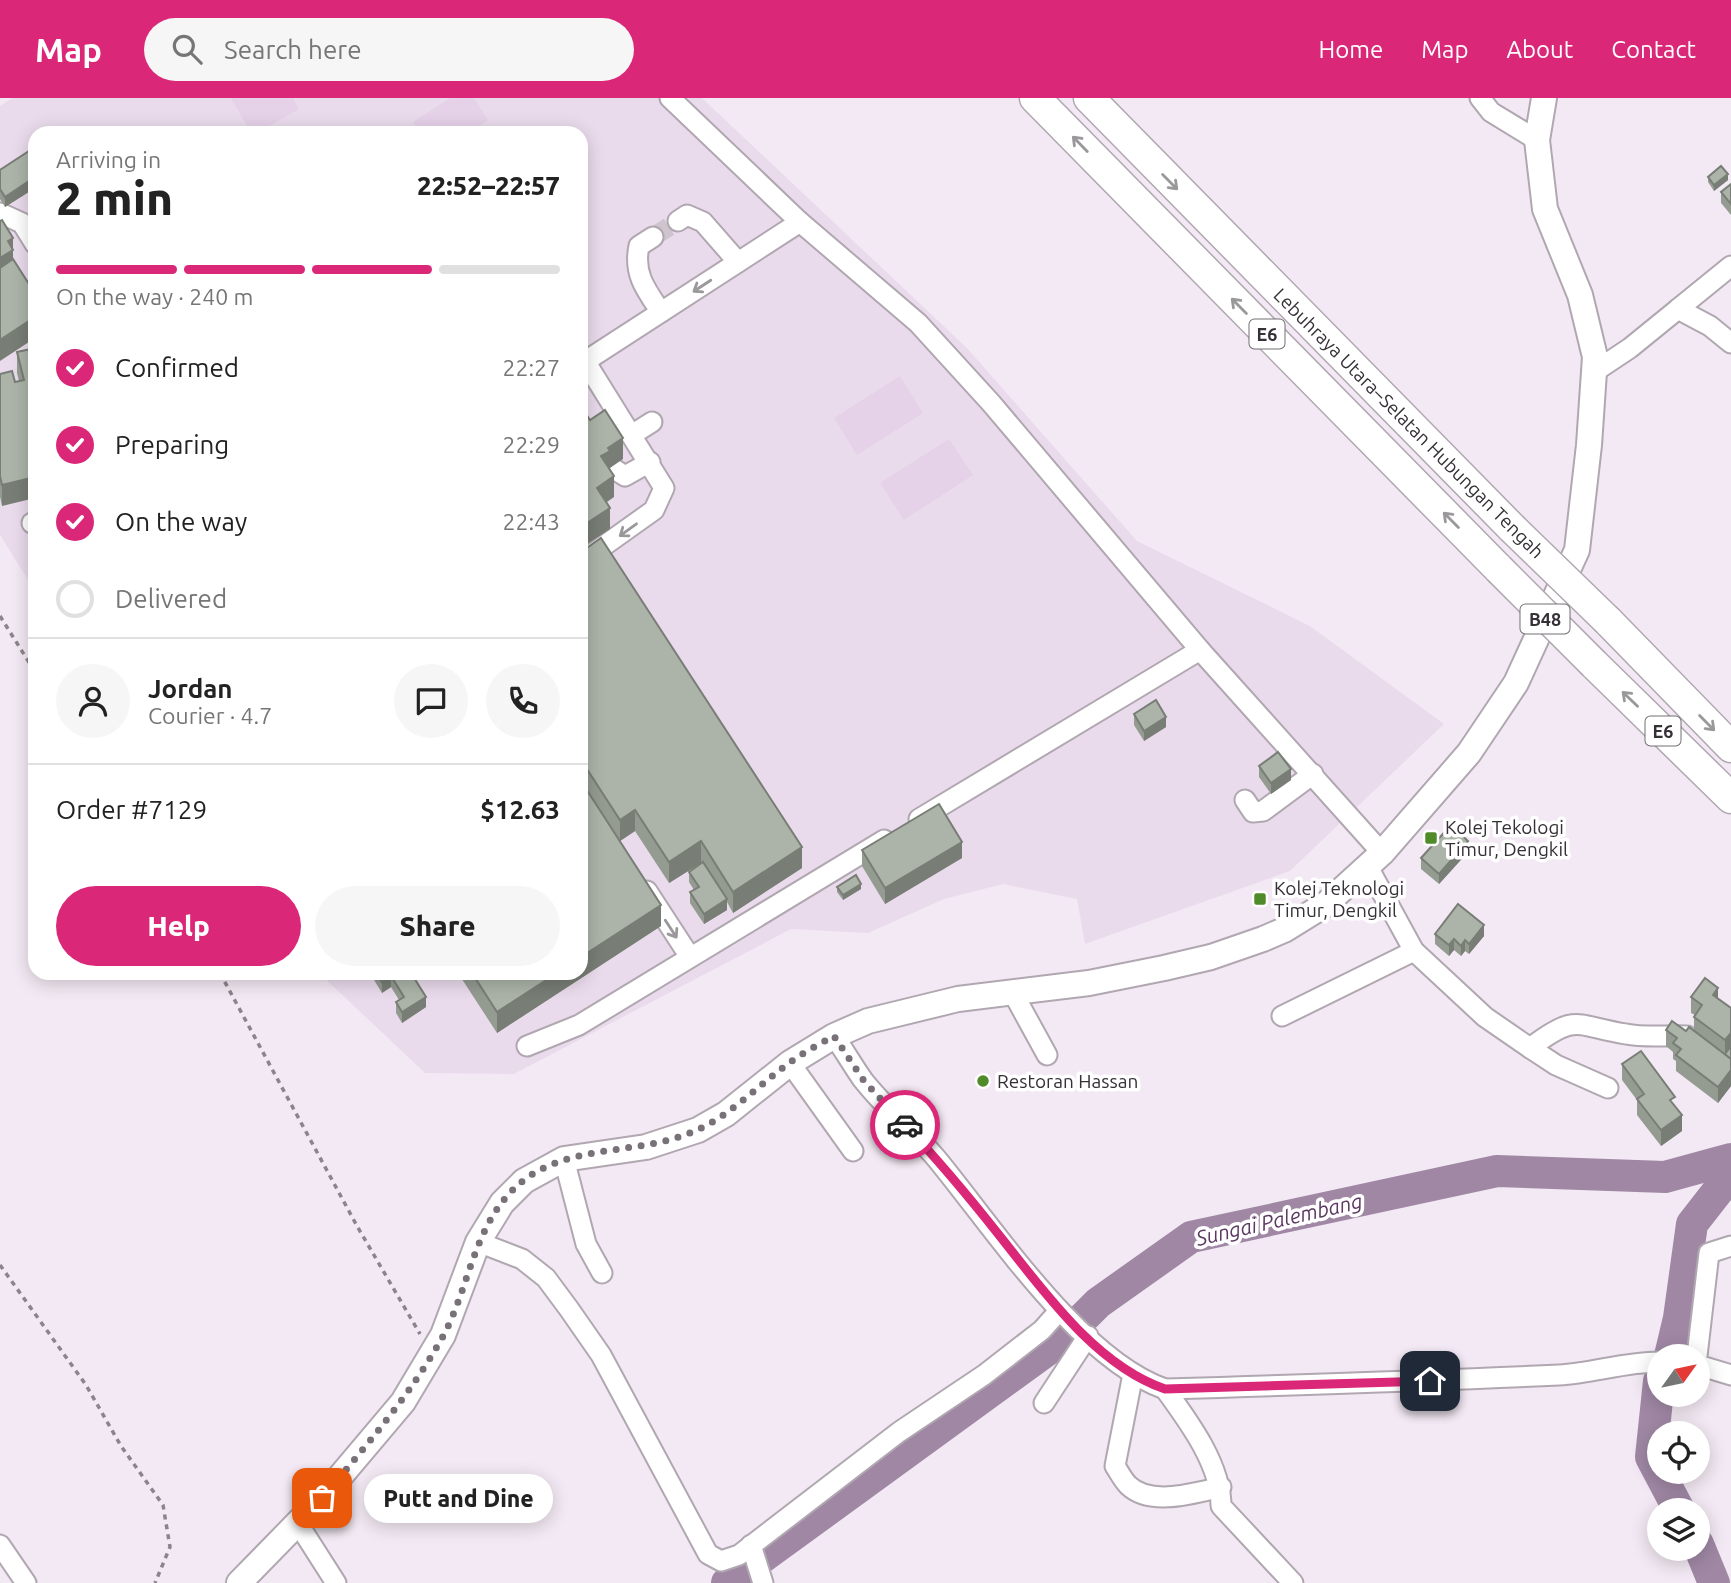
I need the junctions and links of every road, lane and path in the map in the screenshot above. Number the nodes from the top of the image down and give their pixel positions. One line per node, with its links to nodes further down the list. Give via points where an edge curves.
1 (670, 98): 9 (street)
2 (1035, 98): 32 (highway, Lebuhraya Utara–Selatan Hubungan Tengah / E6, one-way to 2, bridge)
3 (1089, 98): 30 (highway, Lebuhraya Utara–Selatan Hubungan Tengah / E6, one-way to 30, bridge)
4 (1480, 98): 6 (street, via 1491,112)
5 (1544, 98): 6 (main road, B48)
6 (1537, 140): 19 (main road, B48, via 1545,209 1580,295 1595,357)
7 (0, 213): 10 (street, via 11,215)
8 (682, 218): 12 (street, via 703,222)
9 (800, 222): 12 (street); 28 (street, via 918,323)
10 (28, 233)
11 (646, 241): 15 (street, via 636,263 640,282)
12 (738, 262): 15 (street, one-way to 15)
13 (1731, 266): 14 (street)
14 (1678, 309): 16 (street); 19 (street)
15 (661, 312): 17 (street)
16 (1731, 343)
17 (588, 360)
18 (588, 370): 20 (street)
19 (1594, 372): 34 (main road, B48, via 1577,550 1516,683 1469,753)
20 (612, 403): 21 (street); 23 (street)
21 (595, 421)
22 (652, 422): 23 (street)
23 (633, 434): 24 (street)
24 (650, 462): 25 (street, via 625,475); 26 (street, one-way to 26, via 664,488 654,510)
25 (614, 470)
26 (588, 557)
27 (0, 616): 29 (path)
28 (1200, 649): 31 (street); 37 (street)
29 (28, 661)
30 (1731, 747)
31 (1313, 774): 33 (street, via 1263,811 1253,811); 34 (street)
32 (1731, 799)
33 (1245, 800)
34 (1375, 860): 36 (street); 39 (main road, B48, via 1303,918 1242,946 1089,983)
35 (639, 879): 37 (street, one-way to 37)
36 (1414, 951): 40 (street); 44 (street, via 1485,1017)
37 (690, 957): 43 (street, via 579,1025)
38 (224, 980): 56 (path)
39 (1013, 993): 41 (main road, B48, via 906,1009); 45 (street)
40 (1282, 1016)
41 (834, 1036): 46 (main road, B48); 54 (street, via 864,1081 930,1151)
42 (1687, 1036): 44 (street, via 1628,1035 1579,1022 1551,1032)
43 (527, 1046)
44 (1530, 1048): 47 (street)
45 (1047, 1055)
46 (790, 1063): 48 (street); 49 (main road, B48, via 726,1114 698,1129 646,1147)
47 (1608, 1088)
48 (853, 1151)
49 (564, 1159): 50 (main road, B48, via 524,1181 502,1203); 53 (street, via 586,1244)
50 (478, 1242): 56 (main road, B48); 66 (street, via 522,1259 545,1278 569,1309 601,1355 708,1554 721,1561)
51 (1731, 1245): 55 (street, via 1709,1253)
52 (0, 1265): 69 (path, via 86,1385 163,1505 170,1547)
53 (602, 1273)
54 (1075, 1325): 59 (street); 62 (street); 66 (street, via 1042,1330 899,1432)
55 (1698, 1344)
56 (432, 1354): 64 (main road, B48, via 403,1402)
57 (1647, 1362): 61 (street, via 1567,1374)
58 (1710, 1369): 60 (street)
59 (1133, 1374): 61 (street); 63 (street, via 1115,1466 1129,1486 1154,1496)
60 (1731, 1375)
61 (1165, 1389): 63 (street, via 1189,1422)
62 (1044, 1403)
63 (1221, 1487): 72 (street, via 1221,1506)
64 (297, 1522): 70 (main road, B48); 71 (street)
65 (0, 1545): 68 (street)
66 (752, 1548): 67 (street)
67 (761, 1578)
68 (26, 1583)
69 (155, 1583)
70 (239, 1583)
71 (336, 1583)
72 (1293, 1583)

